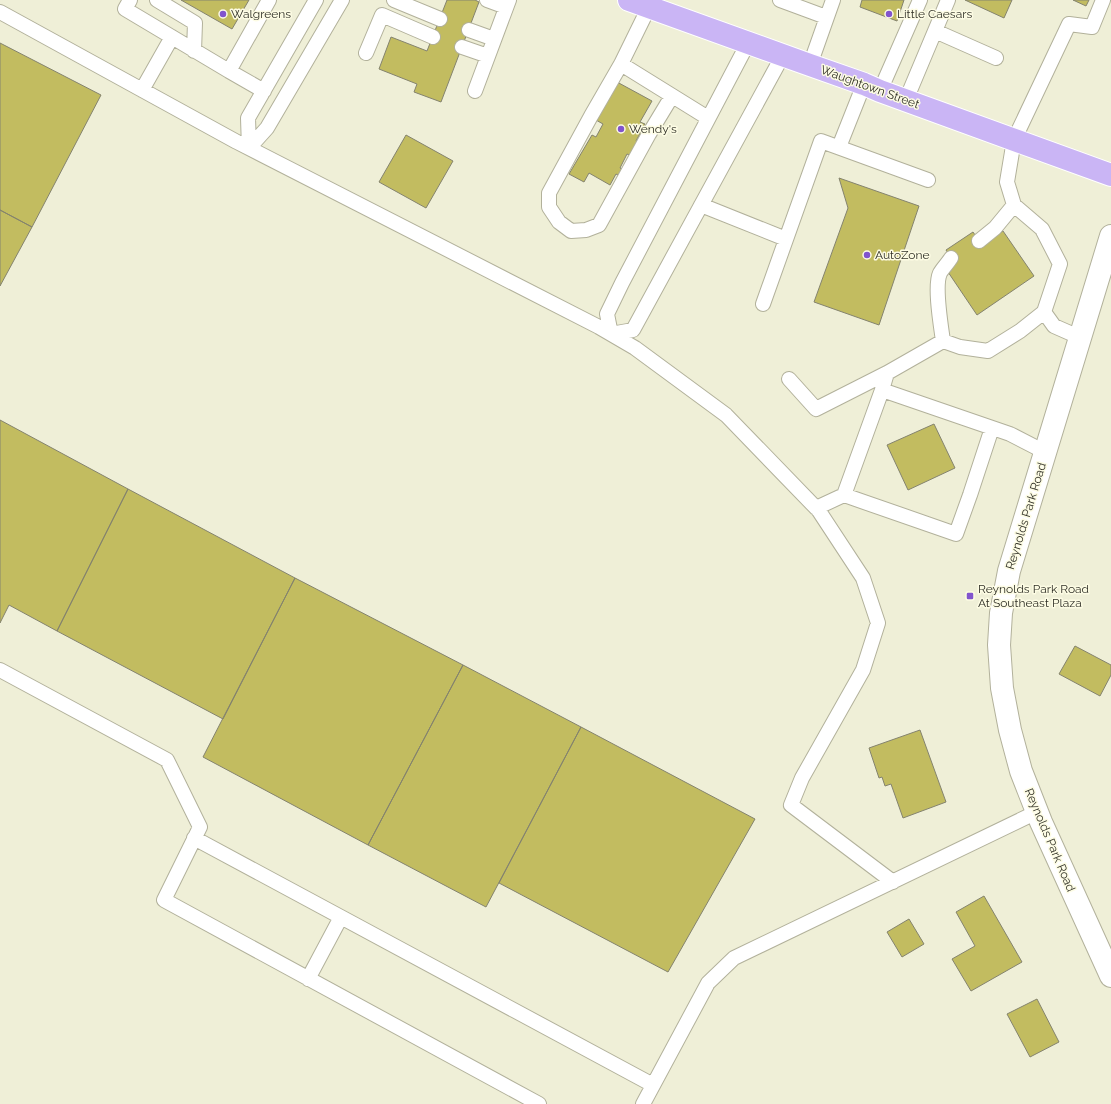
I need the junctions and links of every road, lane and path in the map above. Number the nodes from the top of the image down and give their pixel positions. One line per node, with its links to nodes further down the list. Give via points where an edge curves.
1 (130, 0): 21 (lane, via 125,9)
2 (157, 0): 26 (lane, via 195,23)
3 (269, 0): 33 (lane)
4 (316, 0): 36 (lane)
5 (342, 0): 43 (lane, via 267,128)
6 (389, 0): 17 (lane)
7 (394, 0): 18 (lane)
8 (487, 0): 13 (lane)
9 (780, 0): 15 (lane)
10 (920, 0): 34 (lane)
11 (948, 0): 20 (lane)
12 (1103, 0): 41 (lane, via 1092,27 1069,24)
13 (508, 4): 23 (lane)
14 (639, 4): 24 (main road, Waughtown Street); 31 (lane)
15 (829, 9): 32 (lane)
16 (0, 12): 35 (lane)
17 (382, 15): 22 (lane); 27 (lane)
18 (440, 19)
19 (469, 30): 23 (lane)
20 (935, 31): 30 (lane); 39 (lane)
21 (172, 37): 26 (lane); 35 (lane)
22 (433, 37)
23 (494, 39): 29 (lane)
24 (748, 43): 28 (main road, Waughtown Street); 40 (lane)
25 (462, 47): 29 (lane)
26 (194, 51): 33 (lane)
27 (366, 53)
28 (783, 55): 32 (main road, Waughtown Street); 46 (lane)
29 (488, 56): 37 (lane)
30 (996, 58)
31 (621, 64): 38 (lane); 38 (lane, via 549,193 549,207 559,222 571,231 586,230 599,225)
32 (810, 66): 34 (main road, Waughtown Street)
33 (228, 71): 36 (lane)
34 (872, 87): 39 (main road, Waughtown Street); 42 (lane)
35 (142, 90): 43 (lane)
36 (264, 91): 43 (lane, via 248,118)
37 (475, 91)
38 (672, 96): 40 (lane)
39 (906, 100): 41 (main road, Waughtown Street)
40 (708, 118): 54 (lane, via 607,314)
41 (1014, 140): 44 (main road, Waughtown Street); 47 (lane, via 1007,182)
42 (838, 147): 45 (lane); 49 (lane, via 821,141)
43 (249, 148): 54 (lane)
44 (1111, 175)
45 (928, 180)
46 (701, 205): 49 (lane); 54 (lane, via 633,330)
47 (1014, 205): 50 (lane, via 995,228); 53 (lane, via 1042,229 1060,264)
48 (1111, 236): 55 (main road, Reynolds Park Road)
49 (786, 239): 52 (lane)
50 (979, 241)
51 (951, 258): 56 (lane, via 940,274 938,283)
52 (763, 304)
53 (1044, 312): 55 (lane, via 1054,326); 56 (lane, via 1020,332 988,351 960,348)
54 (611, 334): 63 (lane, via 635,348 726,415)
55 (1080, 337): 61 (main road, Reynolds Park Road)
56 (943, 341): 57 (lane)
57 (887, 373): 58 (lane, via 816,409); 59 (lane)
58 (789, 379)
59 (882, 390): 60 (lane); 62 (lane)
60 (992, 428): 61 (lane); 62 (lane, via 956,534)
61 (1045, 452): 65 (main road, Reynolds Park Road, via 1009,571 1001,613 999,645 1002,688 1010,730 1021,771)
62 (844, 495): 63 (lane)
63 (816, 508): 67 (lane, via 863,578 878,623 863,670 802,778 791,805)
64 (0, 670): 66 (lane, via 167,760 200,826)
65 (1037, 812): 67 (lane); 69 (main road, Reynolds Park Road)
66 (194, 838): 68 (lane); 70 (lane, via 164,900)
67 (893, 882): 71 (lane, via 734,958 708,983)
68 (341, 917): 70 (lane); 71 (lane)
69 (1111, 976)
70 (308, 979): 72 (lane)
71 (653, 1085): 73 (lane)
72 (539, 1104)
73 (643, 1104)

